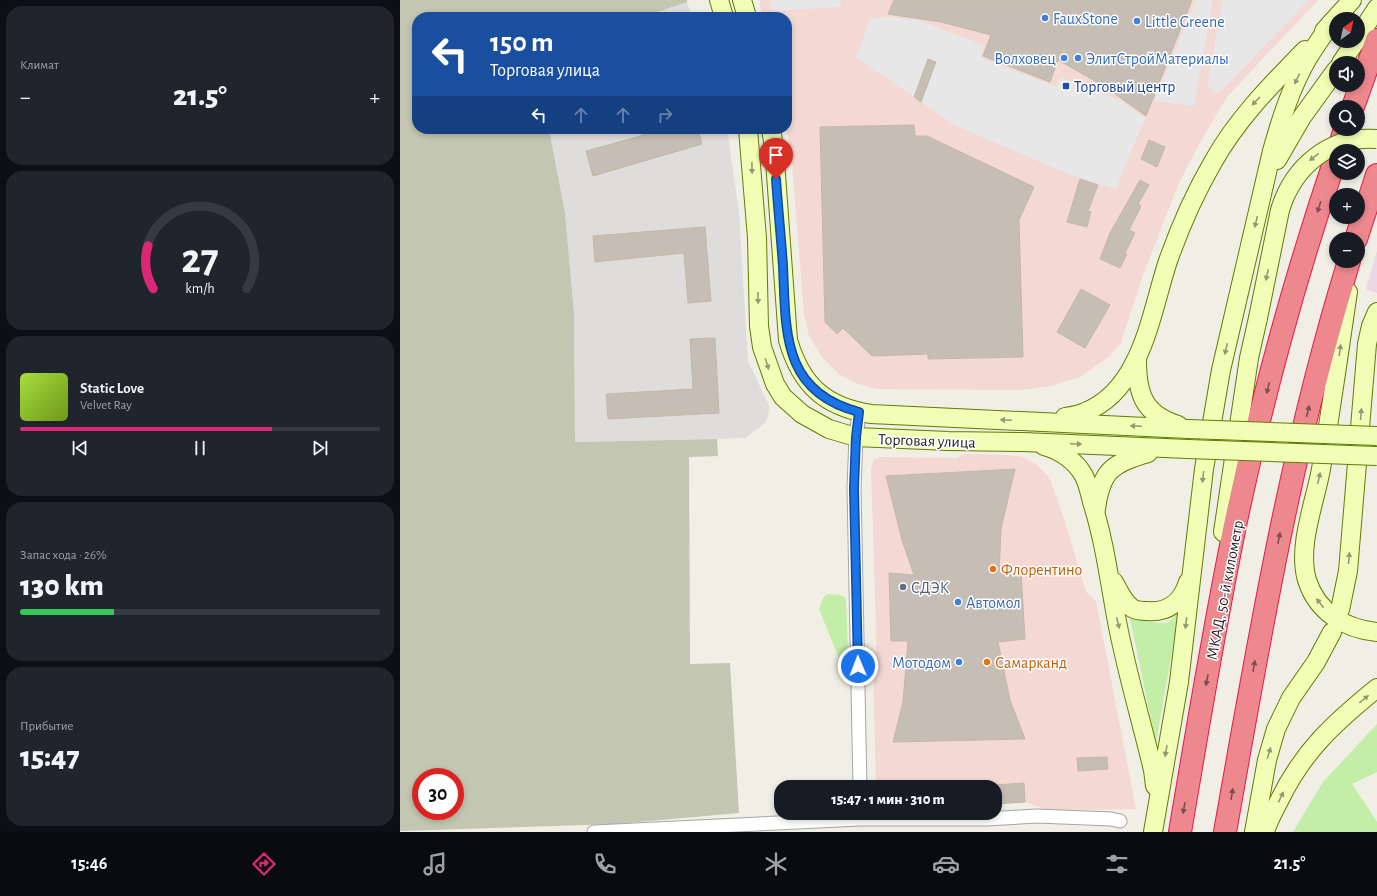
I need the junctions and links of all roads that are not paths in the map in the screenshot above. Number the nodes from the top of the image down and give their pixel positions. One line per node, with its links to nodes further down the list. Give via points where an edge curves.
1 (719, 0): 5 (street)
2 (742, 0): 6 (street)
3 (1352, 0): 7 (street)
4 (1377, 8): 10 (street)
5 (723, 12)
6 (746, 12)
7 (1341, 12)
8 (1329, 25): 24 (street, one-way to 24, via 1252,105 1231,131 1213,161 1184,219 1168,261)
9 (1329, 26): 19 (street, one-way to 19, via 1308,58 1295,84 1281,120)
10 (1365, 26)
11 (1377, 40): 13 (highway)
12 (1329, 80): 19 (street, via 1294,131)
13 (1356, 100)
14 (748, 134): 29 (street, Торговая улица, one-way to 29, via 757,238 759,326 768,366 775,384 792,406 829,429)
15 (772, 134): 25 (street, Торговая улица, via 787,328 793,358 803,377 816,392 829,401)
16 (1377, 139): 39 (street, one-way to 39, bridge, via 1360,139 1335,145 1314,158 1296,176 1280,210 1249,358 1215,582)
17 (1377, 175): 20 (highway)
18 (1329, 179): 39 (highway, МКАД, 50-й километр, one-way to 39, via 1278,350 1237,517)
19 (1265, 184): 34 (street, one-way to 34, via 1221,370 1204,469)
20 (1358, 232)
21 (1349, 268): 49 (highway, one-way to 21, via 1281,526 1321,362)
22 (1350, 268): 38 (street, one-way to 22, via 1352,628 1331,616 1311,591 1304,562 1333,395)
23 (1377, 312): 36 (street, one-way to 23, via 1348,571 1367,344)
24 (1138, 358): 26 (street, via 1114,394 1099,405 1085,413); 27 (street, via 1137,380 1140,395 1146,404 1170,423)
25 (859, 412): 26 (street, Торговая улица, one-way to 25); 29 (street)
26 (1044, 422): 27 (street, Торговая улица, one-way to 26)
27 (1188, 429): 28 (street, Торговая улица, bridge)
28 (1377, 436)
29 (856, 437): 30 (street, Торговая улица); 41 (street, via 854,488)
30 (1023, 442): 31 (street, Торговая улица, one-way to 31); 33 (street, via 1052,448 1077,465 1084,477)
31 (1164, 448): 32 (street, Торговая улица, bridge); 33 (street, via 1125,459 1117,464 1102,483)
32 (1377, 456)
33 (1095, 512): 35 (street)
34 (1192, 570): 35 (street, via 1185,592 1177,602 1168,609 1156,612 1132,608 1121,596); 42 (street, one-way to 42, via 1179,682)
35 (1109, 571): 42 (street, one-way to 42, via 1116,617 1153,770)
36 (1340, 610)
37 (1332, 632): 50 (street, one-way to 37, via 1266,760 1276,729 1291,698 1316,662)
38 (1377, 632)
39 (1214, 643): 48 (highway, МКАД, 50-й километр, one-way to 48)
40 (1377, 688): 51 (street, one-way to 40, via 1302,759 1326,732)
41 (860, 780)
42 (1157, 803): 47 (street)
43 (1002, 818): 45 (street, via 1037,816)
44 (794, 820): 46 (street)
45 (1120, 821)
46 (594, 832)
47 (1153, 832)
48 (1180, 832)
49 (1225, 832)
50 (1254, 832)
51 (1265, 832)

